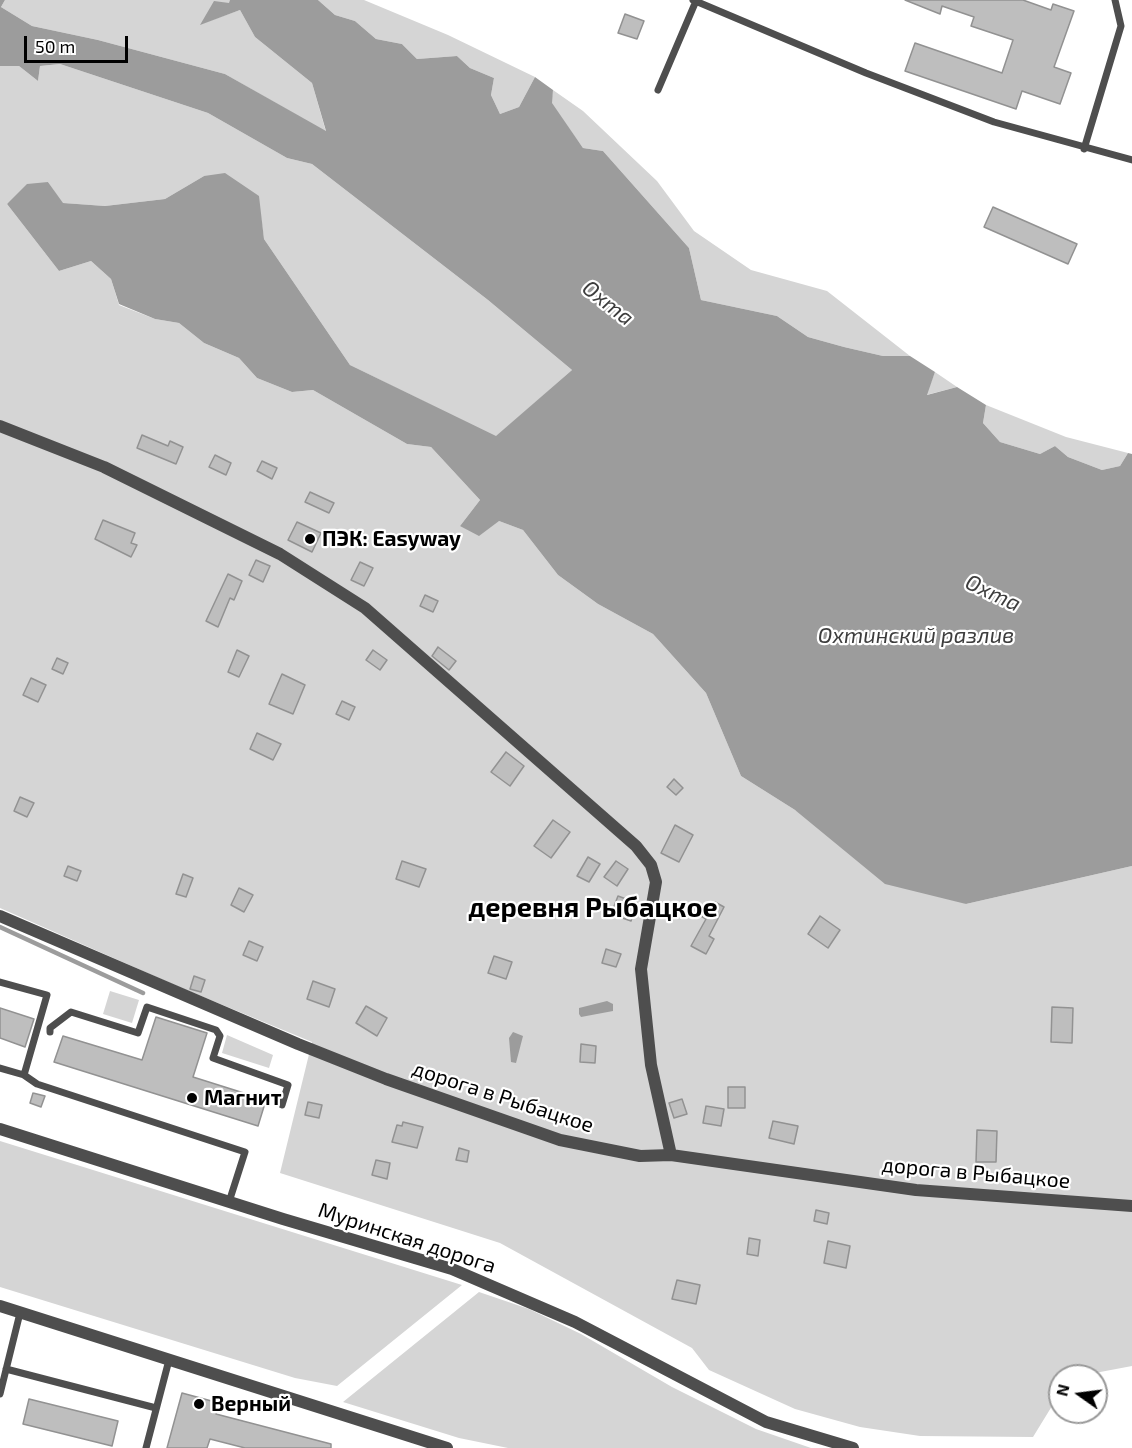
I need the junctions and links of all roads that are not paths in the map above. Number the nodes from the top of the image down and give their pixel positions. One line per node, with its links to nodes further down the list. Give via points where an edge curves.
1 (1115, 0): 4 (lane, via 1121,26)
2 (694, 1): 3 (lane); 4 (lane, via 994,122)
3 (658, 90)
4 (1084, 149): 5 (lane)
5 (1132, 160)
6 (0, 426): 14 (street, via 104,467 280,554 365,608 636,846 651,865 656,882 641,969 651,1065)
7 (0, 916): 14 (street, дорога в Рыбацкое, via 396,1083 560,1140 640,1156)
8 (0, 982): 11 (lane, via 47,995)
9 (50, 1032): 12 (lane, via 71,1012 138,1034 147,1007 216,1030 220,1036 213,1058 288,1084)
10 (0, 1068): 11 (lane)
11 (24, 1076): 15 (lane, via 37,1084 245,1152)
12 (282, 1105)
13 (0, 1129): 15 (street, Муринская дорога)
14 (671, 1155): 16 (street, дорога в Рыбацкое, via 916,1190)
15 (229, 1202): 26 (street, Муринская дорога, via 472,1276 575,1322 766,1422)
16 (1132, 1206)
17 (0, 1306): 18 (street)
18 (20, 1313): 19 (street); 20 (lane)
19 (169, 1360): 22 (lane); 23 (street)
20 (6, 1369): 21 (lane); 22 (lane)
21 (0, 1394)
22 (156, 1408): 24 (lane)
23 (415, 1444): 25 (street)
24 (146, 1448)
25 (447, 1448)
26 (853, 1448)

